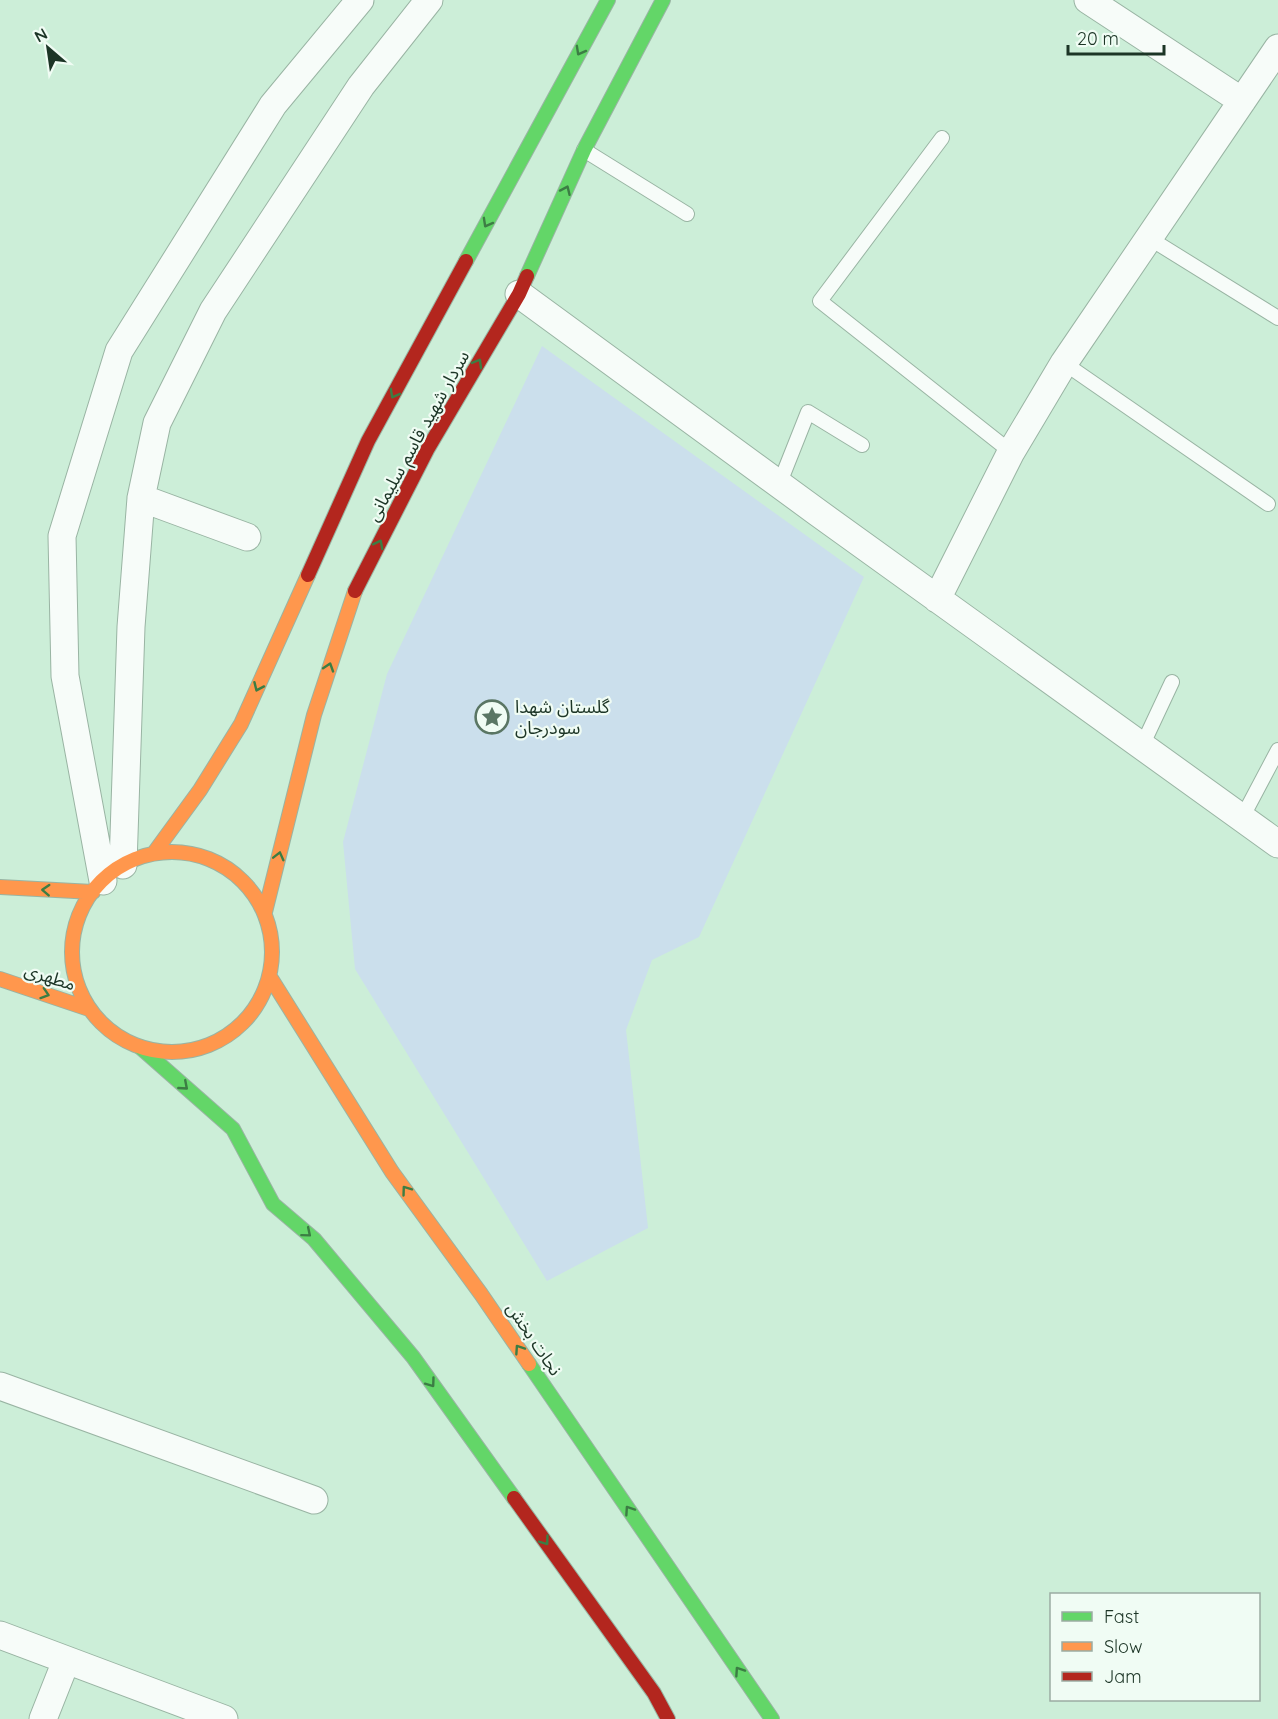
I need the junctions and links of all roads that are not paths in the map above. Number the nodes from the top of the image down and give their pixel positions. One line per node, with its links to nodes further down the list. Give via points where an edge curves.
1 (360, 0): 28 (street, via 273,105 119,351 62,536 65,676)
2 (429, 0): 18 (street, via 361,86 213,311 157,423)
3 (608, 0): 27 (main road, سردار شهید قاسم سلیمانی, one-way to 27, via 368,441 312,578 242,724)
4 (663, 0): 9 (main road, سردار شهید قاسم سلیمانی)
5 (1088, 0): 7 (street)
6 (1278, 48): 7 (street)
7 (1242, 101): 11 (street)
8 (942, 138): 16 (lane, via 820,301)
9 (584, 150): 10 (lane); 12 (main road, سردار شهید قاسم سلیمانی, one-way to 9)
10 (687, 214)
11 (1149, 238): 13 (lane); 14 (street)
12 (519, 294): 17 (street); 30 (main road, سردار شهید قاسم سلیمانی, one-way to 12, via 348,594)
13 (1278, 318)
14 (1064, 363): 16 (street); 19 (lane)
15 (862, 445): 17 (lane, via 808,412)
16 (1011, 452): 21 (street)
17 (779, 485): 21 (street)
18 (141, 498): 20 (street); 28 (street)
19 (1268, 504)
20 (247, 537)
21 (937, 598): 23 (street)
22 (1172, 682): 23 (lane)
23 (1142, 746): 25 (street)
24 (1278, 750): 25 (lane)
25 (1242, 818): 26 (street)
26 (1278, 844)
27 (154, 853): 28 (main road); 30 (main road, via 188,853 220,863 247,884)
28 (106, 879): 29 (main road, one-way to 29); 33 (main road, via 79,915 72,946 75,979)
29 (0, 887)
30 (265, 912): 31 (main road, via 273,945)
31 (270, 977): 34 (main road, via 249,1015 234,1031 205,1047 173,1052); 42 (main road, نجات بخش, one-way to 31, via 481,1294 392,1172)
32 (0, 979): 33 (main road, مطهری, one-way to 33)
33 (89, 1009): 34 (main road, via 111,1032)
34 (140, 1047): 41 (main road, one-way to 41, via 233,1128 273,1204 314,1239 413,1357 654,1693)
35 (0, 1386): 36 (street)
36 (314, 1500)
37 (0, 1635): 38 (street)
38 (66, 1660): 39 (street); 40 (street)
39 (43, 1719)
40 (224, 1719)
41 (668, 1719)
42 (772, 1719)

